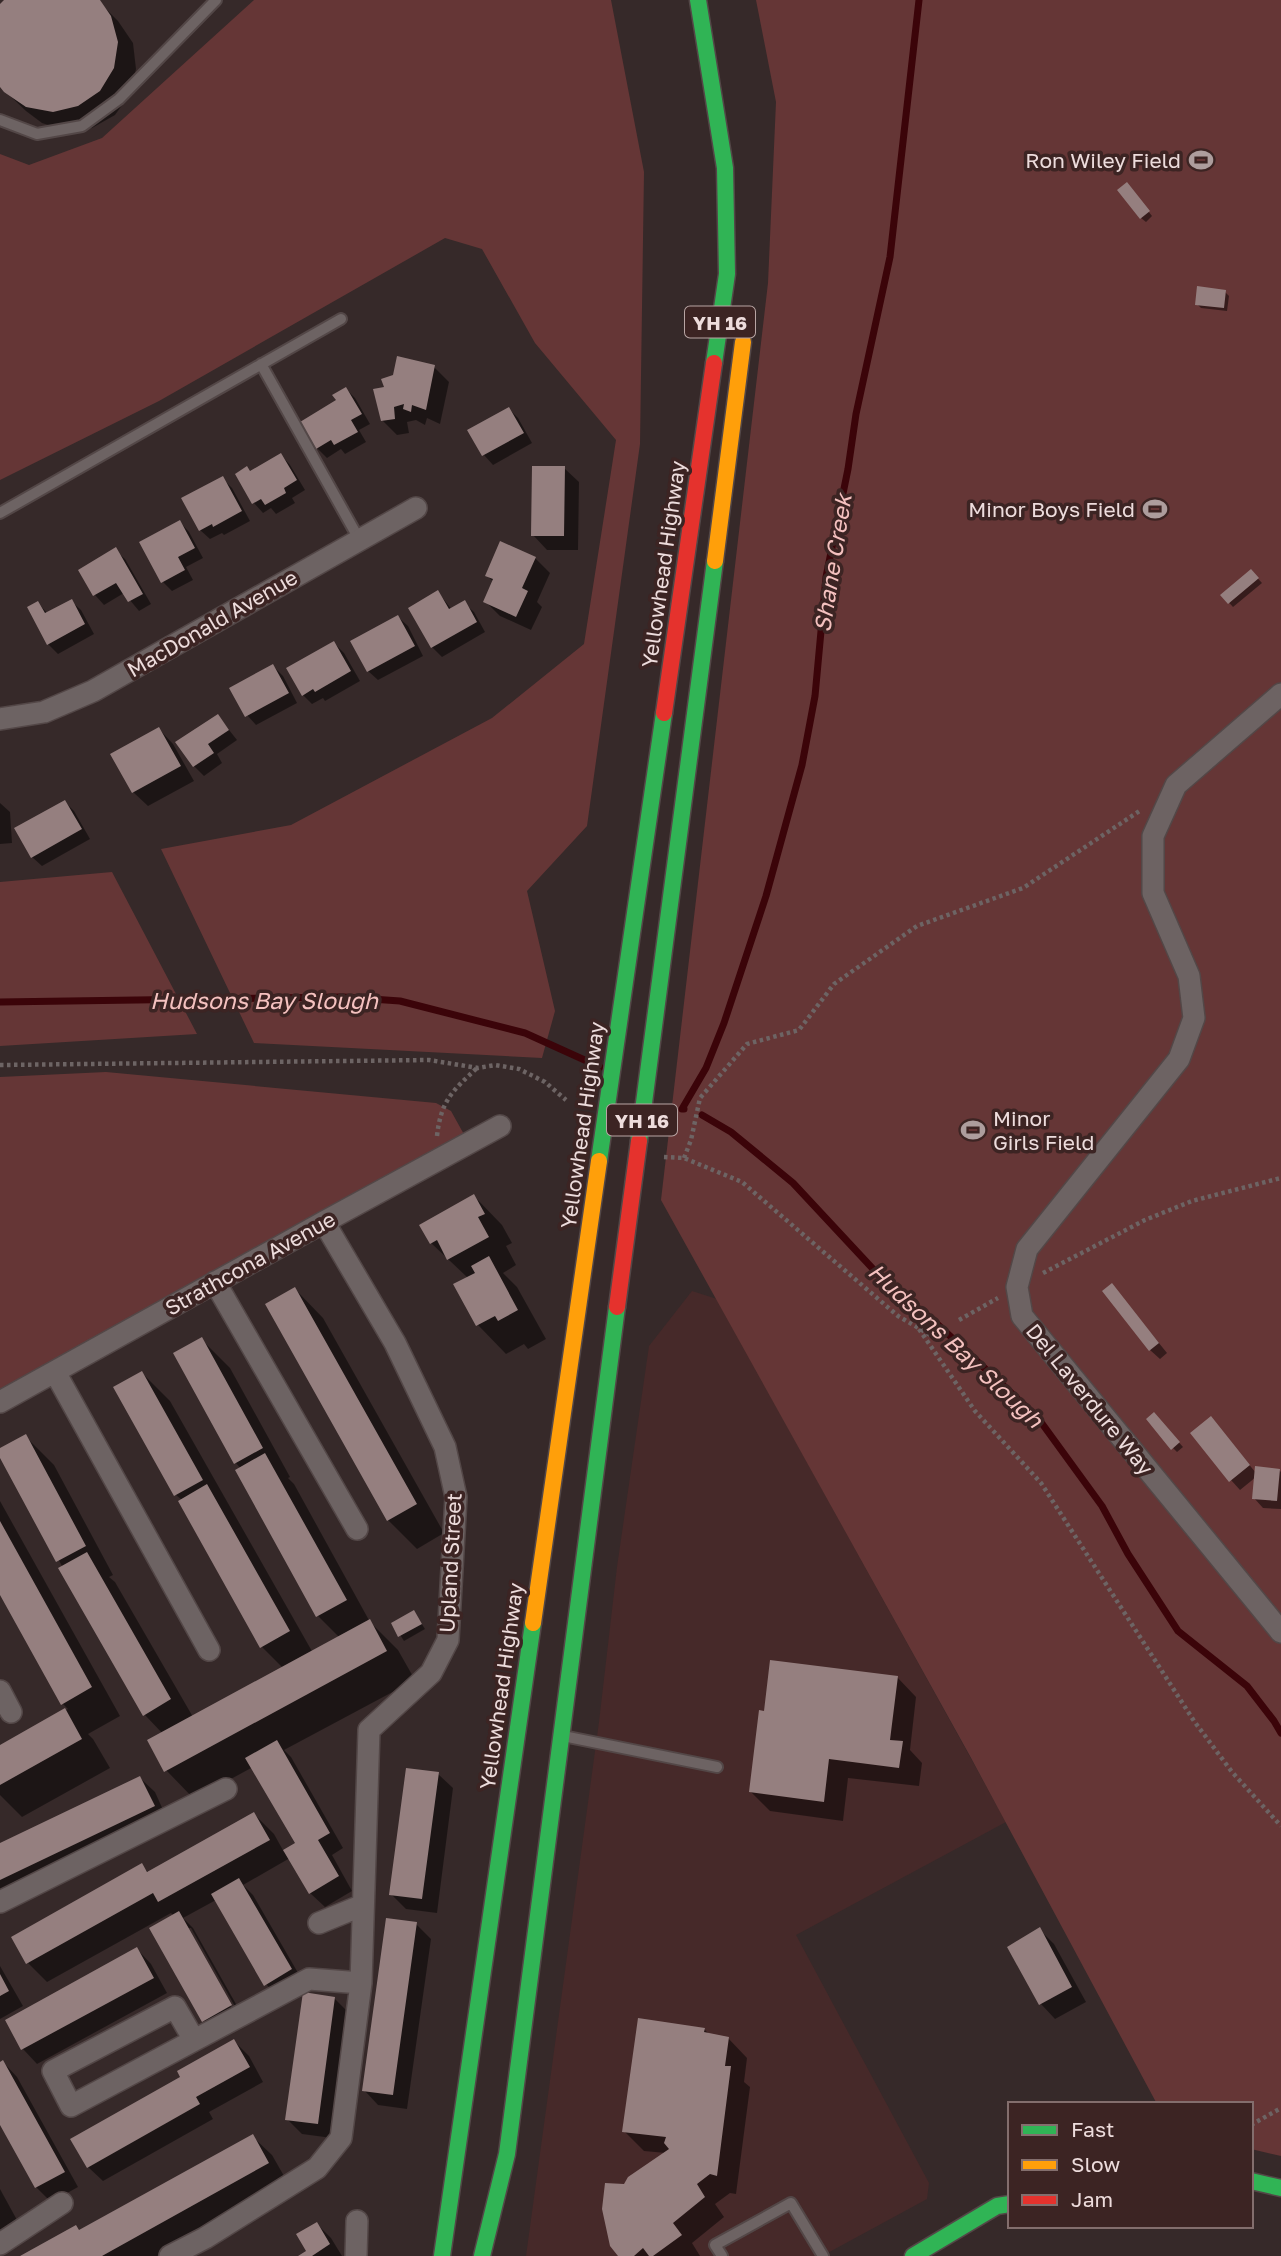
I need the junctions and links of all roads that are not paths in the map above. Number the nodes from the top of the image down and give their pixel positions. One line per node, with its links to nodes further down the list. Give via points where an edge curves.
1 (216, 0): 3 (lane, via 119,99 82,126 37,134)
2 (698, 0): 39 (main road, Yellowhead Highway / YH 16, via 725,168 727,274)
3 (0, 120)
4 (341, 319): 6 (lane)
5 (746, 325): 22 (main road, YH 16)
6 (261, 365): 8 (lane); 9 (lane)
7 (416, 508): 9 (street, MacDonald Avenue)
8 (0, 513)
9 (359, 539): 11 (street, MacDonald Avenue, via 93,691 44,712)
10 (1281, 694): 18 (street, Del Laverdure Way, via 1176,785 1153,836 1153,894 1189,976 1194,1018 1179,1059 1027,1249 1017,1287 1022,1317)
11 (0, 719)
12 (500, 1126): 13 (street, Strathcona Avenue)
13 (324, 1222): 14 (street, Strathcona Avenue); 26 (street, Upland Street, via 401,1355 445,1447 456,1497 448,1640 431,1673 369,1730)
14 (215, 1282): 15 (street, Strathcona Avenue); 17 (street)
15 (55, 1372): 16 (street, Strathcona Avenue); 19 (street)
16 (0, 1402)
17 (357, 1529)
18 (1281, 1632)
19 (209, 1650)
20 (0, 1691): 21 (street)
21 (11, 1712)
22 (562, 1735): 23 (lane); 35 (main road, YH 16, via 507,2154)
23 (717, 1767)
24 (226, 1789): 25 (street)
25 (0, 1902)
26 (363, 1905): 27 (street); 28 (street, Upland Street)
27 (319, 1923)
28 (361, 1983): 29 (street, via 309,1979); 37 (street, Upland Street, via 341,2138 317,2168)
29 (194, 2040): 29 (street, via 175,2007 53,2071 71,2106)
30 (1253, 2181): 31 (main road)
31 (1281, 2188)
32 (62, 2203): 36 (street)
33 (1008, 2204): 44 (main road)
34 (357, 2221): 38 (street)
35 (487, 2239): 40 (main road, YH 16); 41 (main road)
36 (0, 2244)
37 (170, 2256)
38 (356, 2256)
39 (442, 2256)
40 (482, 2256)
41 (491, 2256)
42 (722, 2256): 43 (lane, via 715,2245 791,2203)
43 (823, 2256)
44 (913, 2256)

